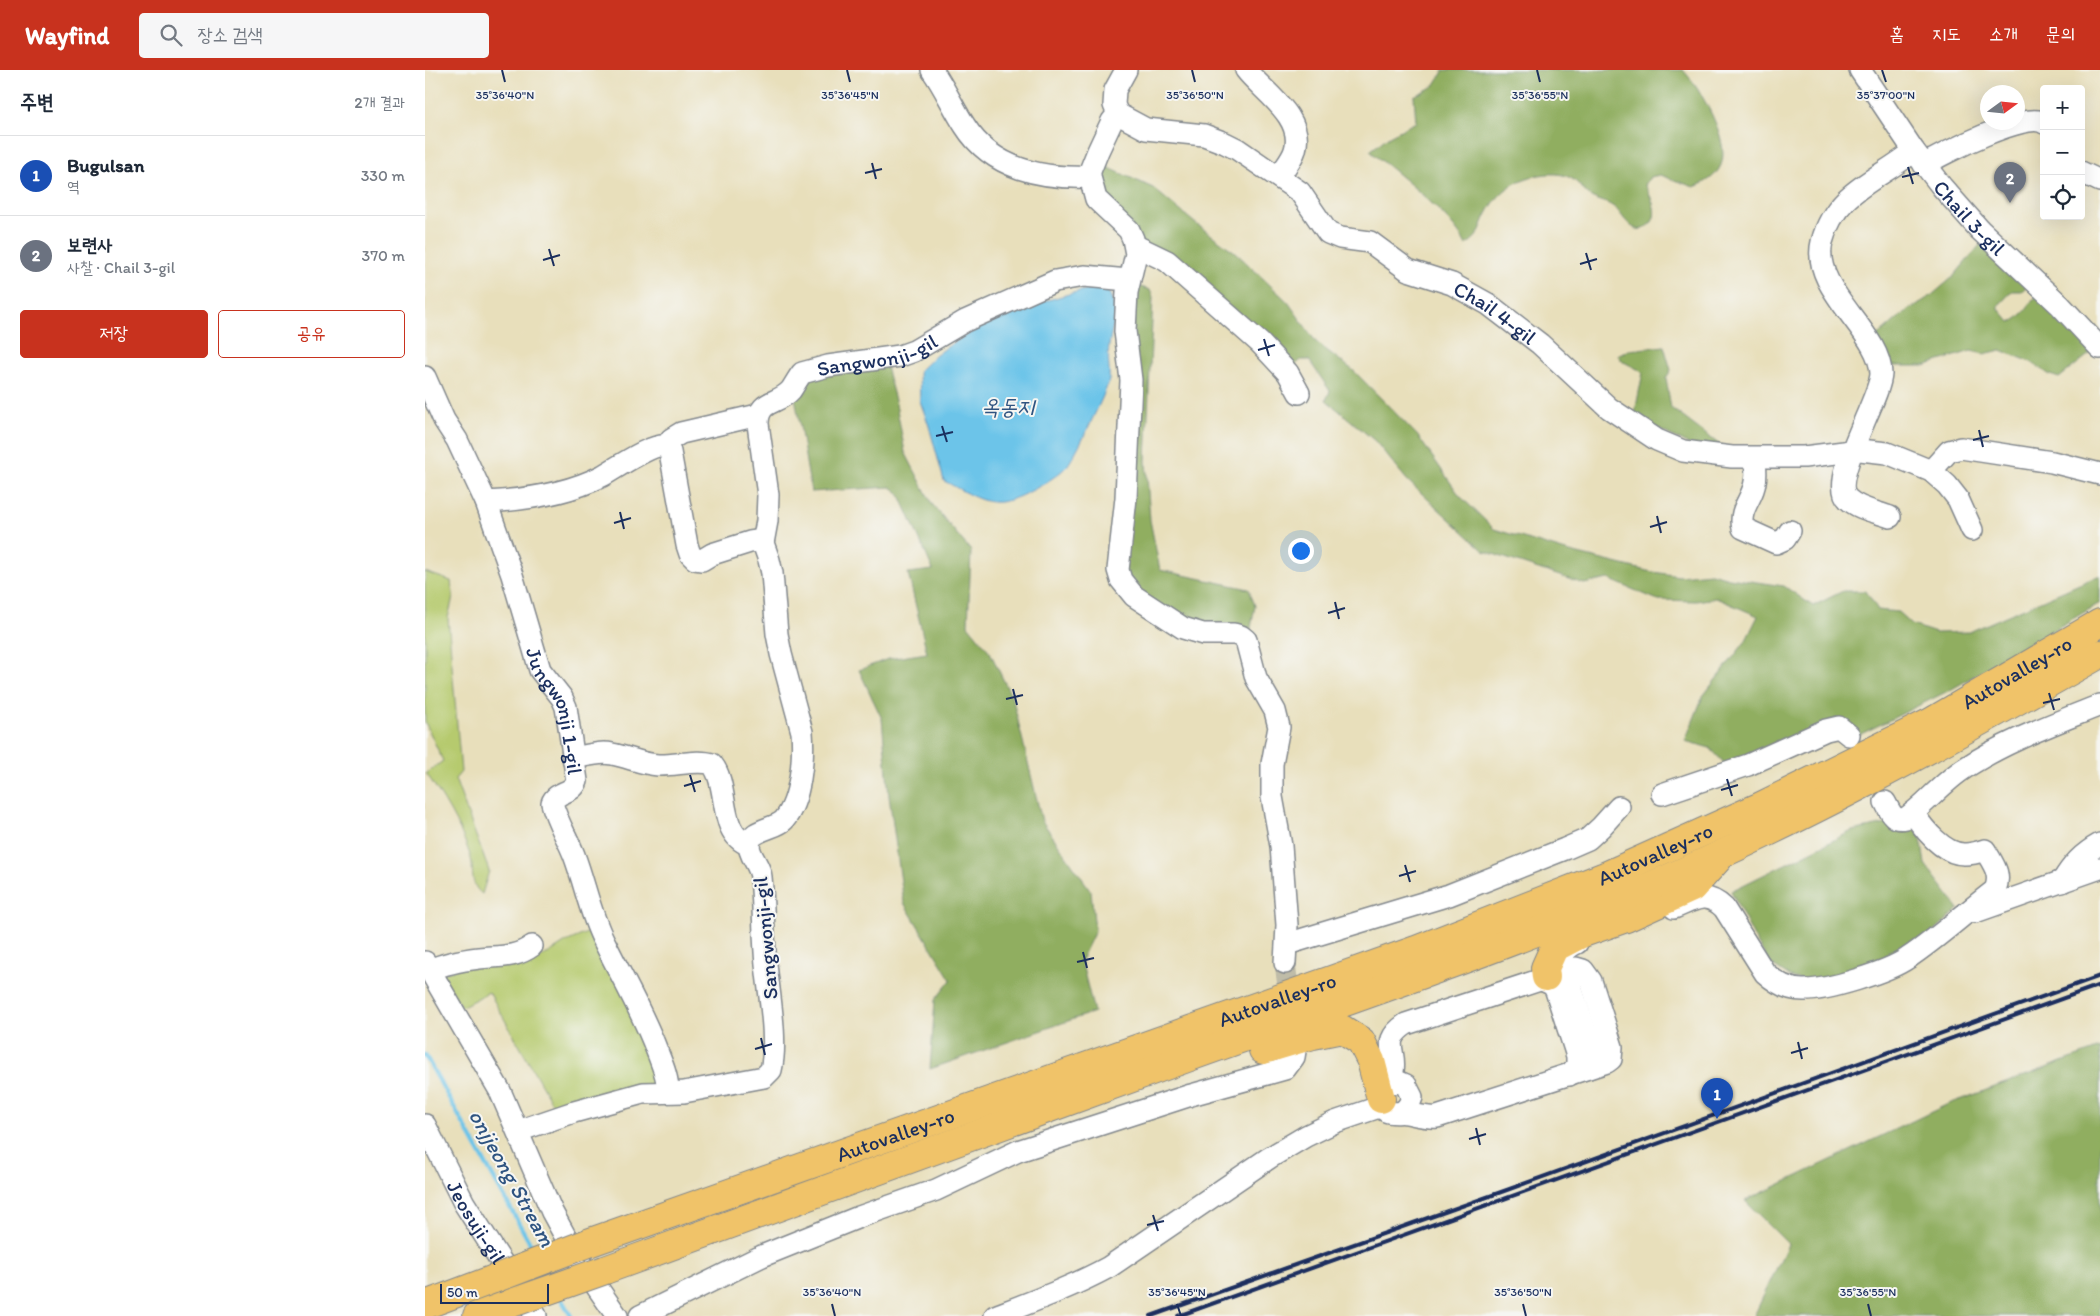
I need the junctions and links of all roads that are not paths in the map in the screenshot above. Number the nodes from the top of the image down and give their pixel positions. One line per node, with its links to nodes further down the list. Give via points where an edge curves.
1 (932, 70): 9 (street, via 965,126 979,145 996,158 1039,174)
2 (1126, 70): 5 (street, via 1115,90)
3 (1246, 70): 10 (street, via 1282,108 1293,127 1295,150)
4 (1860, 70): 7 (street, Chail 3-gil)
5 (1118, 114): 9 (street, via 1098,151); 10 (street, Chail 4-gil, via 1156,132 1188,132 1213,138 1237,149)
6 (2040, 121): 7 (street, via 2027,121)
7 (1919, 158): 14 (street, Chail 3-gil, via 1981,230); 19 (street, via 1900,163 1851,194 1833,216 1823,241 1823,269 1871,344 1881,373)
8 (2085, 174): 11 (street)
9 (1090, 177): 12 (street, via 1096,199 1129,230)
10 (1279, 177): 20 (street, Chail 4-gil, via 1300,192 1328,233 1370,242 1407,270 1452,284 1482,300 1540,344 1609,408 1650,436 1683,451)
11 (2100, 182)
12 (1135, 246): 13 (street, via 1135,261); 16 (street, via 1167,261 1261,343 1288,372)
13 (1129, 280): 17 (street, Sangwonji-gil, via 1084,276 1042,285 965,321 914,351 802,373 791,390 765,405); 35 (street, via 1125,331 1131,380 1130,426 1119,570 1121,580 1134,596 1183,628 1203,634 1234,634 1246,640 1257,678 1275,711 1279,727 1272,797 1281,846 1286,954 1449,895 1588,839)
14 (2100, 348)
15 (425, 376): 23 (street, Jungwonji 1-gil)
16 (1299, 394)
17 (758, 415): 18 (street, via 681,434 671,439); 27 (street, via 768,495)
18 (667, 446): 23 (street, via 660,445 594,480 527,498); 27 (street, via 690,554 702,560 751,542)
19 (1853, 451): 20 (street, Chail 4-gil); 21 (street, Chail 4-gil, via 1887,453); 24 (street, via 1843,481 1845,495 1856,505)
20 (1755, 458): 26 (street, via 1756,481 1741,518 1743,528 1776,542 1785,539)
21 (1931, 471): 22 (street, via 1949,451 1961,448 2052,462); 25 (street, Chail 4-gil, via 1959,500)
22 (2100, 474)
23 (486, 502): 32 (street, Jungwonji 1-gil, via 540,670 562,698)
24 (1890, 517)
25 (1972, 530)
26 (1789, 531)
27 (763, 543): 38 (street, via 772,573 777,634 802,732 803,748 800,784 788,813 779,824 750,839)
28 (2100, 623): 53 (highway, Autovalley-ro, bridge, via 1931,722 1759,807 1605,876 1416,950 588,1243)
29 (2100, 654): 39 (highway, Autovalley-ro, via 1818,809)
30 (2100, 705): 36 (street, via 1987,754 1941,786)
31 (1849, 734): 33 (street, via 1839,727 1825,730 1748,765)
32 (573, 758): 38 (street, via 601,753 658,765 712,764 731,830); 48 (street, Jungwonji 1-gil, via 575,786 552,800 553,807 603,940 641,1011 655,1045 666,1073)
33 (1662, 794)
34 (1885, 802): 36 (street, via 1891,814 1899,819)
35 (1619, 806)
36 (1913, 813): 42 (street, via 1933,838 1950,850 1965,854 1985,850 1995,868 1998,876 1995,890)
37 (2100, 844): 41 (street, via 2081,856)
38 (749, 845): 48 (street, Sangwonji-gil, via 761,875 772,1025 771,1070 764,1077 683,1092)
39 (1728, 850): 45 (highway, via 1692,888 1554,948 1545,968); 50 (highway, Autovalley-ro, via 1630,894 1405,981)
40 (2100, 868): 41 (street)
41 (2062, 882): 42 (street)
42 (1958, 918): 45 (street, via 1907,960 1888,969 1823,988 1803,990 1787,988 1774,981 1765,973 1724,908 1716,900 1699,898 1571,946 1563,953)
43 (532, 946): 44 (street, via 512,956)
44 (427, 966): 52 (street, via 500,1091)
45 (1551, 975): 47 (street, via 1577,1056); 47 (street, via 1576,968 1587,974 1612,1047 1611,1059 1607,1062); 49 (street, via 1406,1024 1393,1036 1390,1044 1393,1066)
46 (1296, 1045): 60 (street, via 1294,1057 1285,1069 1191,1095 1019,1150 936,1190 762,1256)
47 (1578, 1072): 49 (street, via 1437,1117 1421,1117)
48 (668, 1091): 52 (street, Sangwonji-gil, via 624,1098)
49 (1389, 1100): 50 (highway, via 1361,1041 1342,1029 1313,1034 1234,1059); 61 (street, via 1306,1136 1269,1158 1109,1267)
50 (1064, 1103): 56 (highway, Autovalley-ro, bridge, via 605,1270)
51 (425, 1125): 58 (street, Jeosuji-gil, via 464,1204)
52 (518, 1131): 59 (street, via 552,1212 577,1258)
53 (487, 1282): 54 (highway); 55 (highway, Autovalley-ro)
54 (425, 1292)
55 (425, 1305)
56 (506, 1310): 57 (highway, Autovalley-ro)
57 (477, 1316)
58 (535, 1316)
59 (617, 1316)
60 (640, 1316)
61 (995, 1316)

